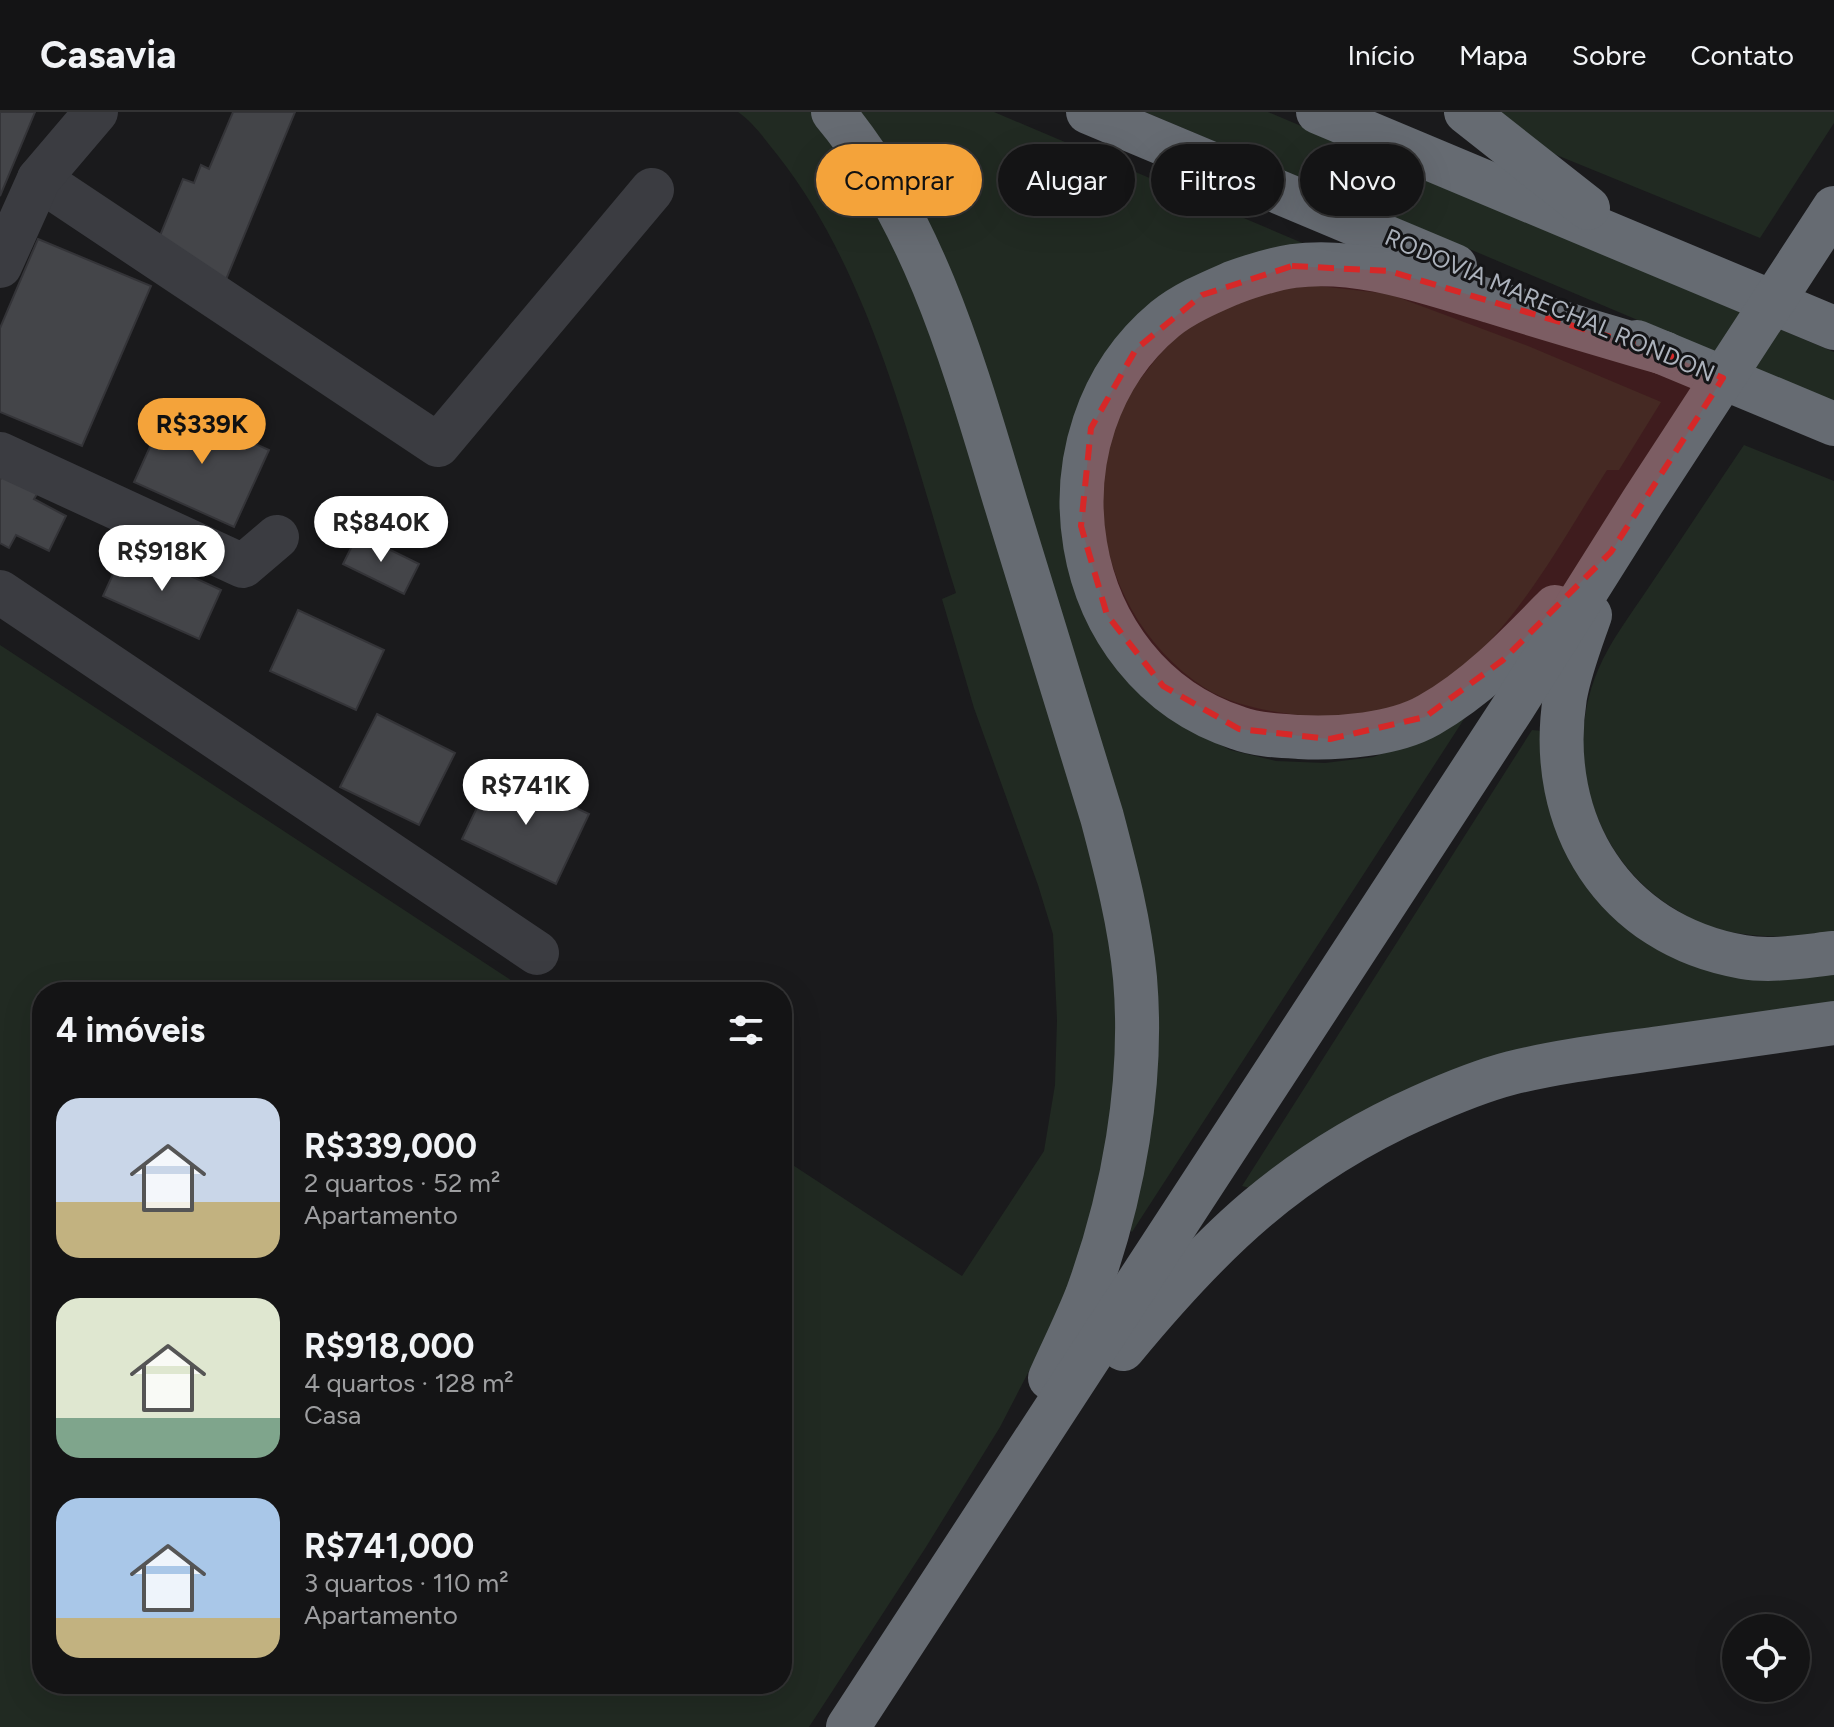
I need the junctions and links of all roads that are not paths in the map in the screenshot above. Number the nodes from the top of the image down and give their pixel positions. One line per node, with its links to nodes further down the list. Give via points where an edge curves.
1 (96, 112): 6 (lane)
2 (833, 112): 21 (highway, via 897,208 935,286 964,364 1102,817 1122,893 1135,979 1127,1152 1110,1224 1086,1297)
3 (1088, 112): 12 (highway, RODOVIA MARECHAL RONDON)
4 (1318, 112): 9 (highway)
5 (1466, 112): 9 (highway)
6 (39, 179): 7 (lane, via 438,445); 10 (lane)
7 (652, 190)
8 (1834, 208): 16 (highway)
9 (1634, 244): 11 (highway)
10 (0, 266)
11 (1834, 328)
12 (1664, 353): 13 (highway, RODOVIA MARECHAL RONDON); 16 (highway, via 1389,271 1292,266 1202,295 1166,319 1136,349 1111,384 1091,428 1081,479 1081,526 1091,572 1107,615 1134,655 1163,686 1199,711 1239,729 1285,737 1330,739 1425,717 1503,660)
13 (1834, 424)
14 (0, 454): 15 (lane, via 243,566)
15 (277, 537)
16 (1611, 552): 19 (highway, via 1565,696 1562,772 1584,846 1633,908 1703,948 1746,958); 21 (highway)
17 (0, 592): 18 (lane)
18 (537, 953)
19 (1834, 953)
20 (1834, 1023): 21 (highway, via 1508,1074 1446,1095 1328,1154 1228,1232 1177,1284)
21 (991, 1508): 22 (highway)
22 (848, 1727)

